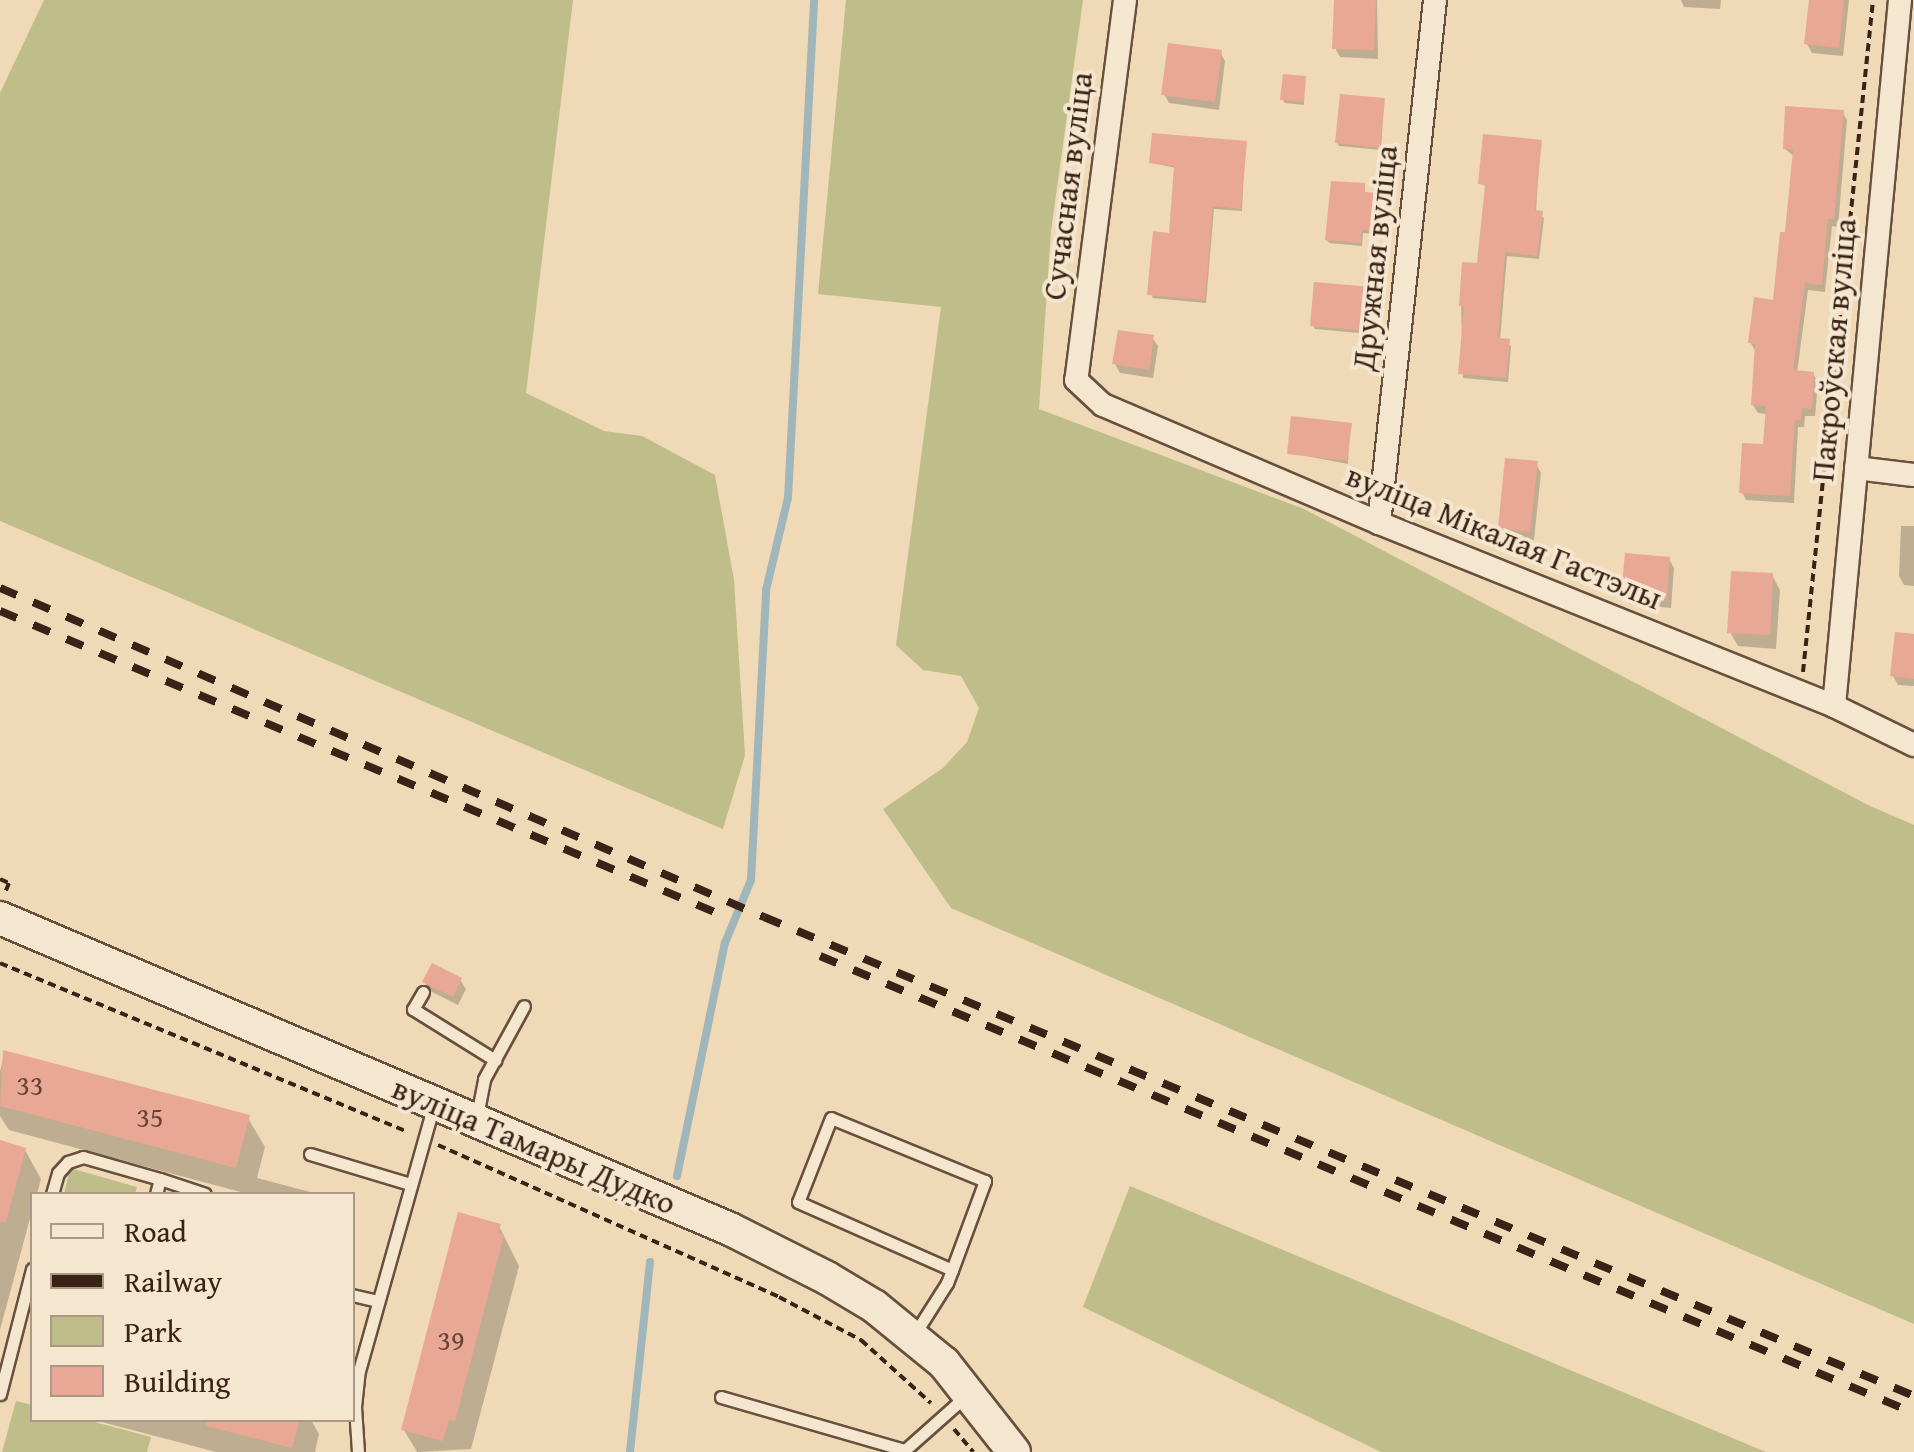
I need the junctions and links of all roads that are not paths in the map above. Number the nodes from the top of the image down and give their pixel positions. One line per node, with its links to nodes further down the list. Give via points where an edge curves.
1 (1125, 0): 4 (street, Сучасная вуліца)
2 (1436, 0): 7 (street, Дружная вуліца)
3 (1900, 0): 5 (street, Пакроўская вуліца)
4 (1076, 380): 7 (street, вуліца Мікалая Гастэлы, via 1103,404)
5 (1856, 468): 6 (street); 8 (street, Пакроўская вуліца)
6 (1914, 476)
7 (1379, 522): 8 (street, вуліца Мікалая Гастэлы)
8 (1834, 706): 9 (street, вуліца Мікалая Гастэлы)
9 (1914, 745)
10 (0, 918): 14 (street, вуліца Тамары Дудко)
11 (423, 992): 13 (lane, via 413,1009)
12 (524, 1006): 13 (lane)
13 (494, 1060): 15 (lane)
14 (434, 1103): 15 (street, вуліца Тамары Дудко); 18 (lane)
15 (476, 1120): 26 (street, вуліца Тамары Дудко, via 746,1237 827,1278)
16 (310, 1154): 18 (lane)
17 (160, 1179): 19 (lane, via 83,1156 58,1173); 20 (lane); 21 (lane)
18 (410, 1184): 25 (lane)
19 (53, 1192)
20 (157, 1192)
21 (199, 1192)
22 (952, 1270): 22 (lane, via 985,1181 830,1118 798,1202); 26 (lane)
23 (30, 1288): 29 (lane)
24 (355, 1296): 25 (lane)
25 (378, 1301): 27 (lane)
26 (914, 1336): 28 (street, вуліца Тамары Дудко)
27 (356, 1370)
28 (970, 1392): 30 (lane, via 905,1450); 33 (street, вуліца Тамары Дудко)
29 (0, 1394)
30 (721, 1397)
31 (355, 1418): 32 (lane)
32 (358, 1452)
33 (1014, 1452)

